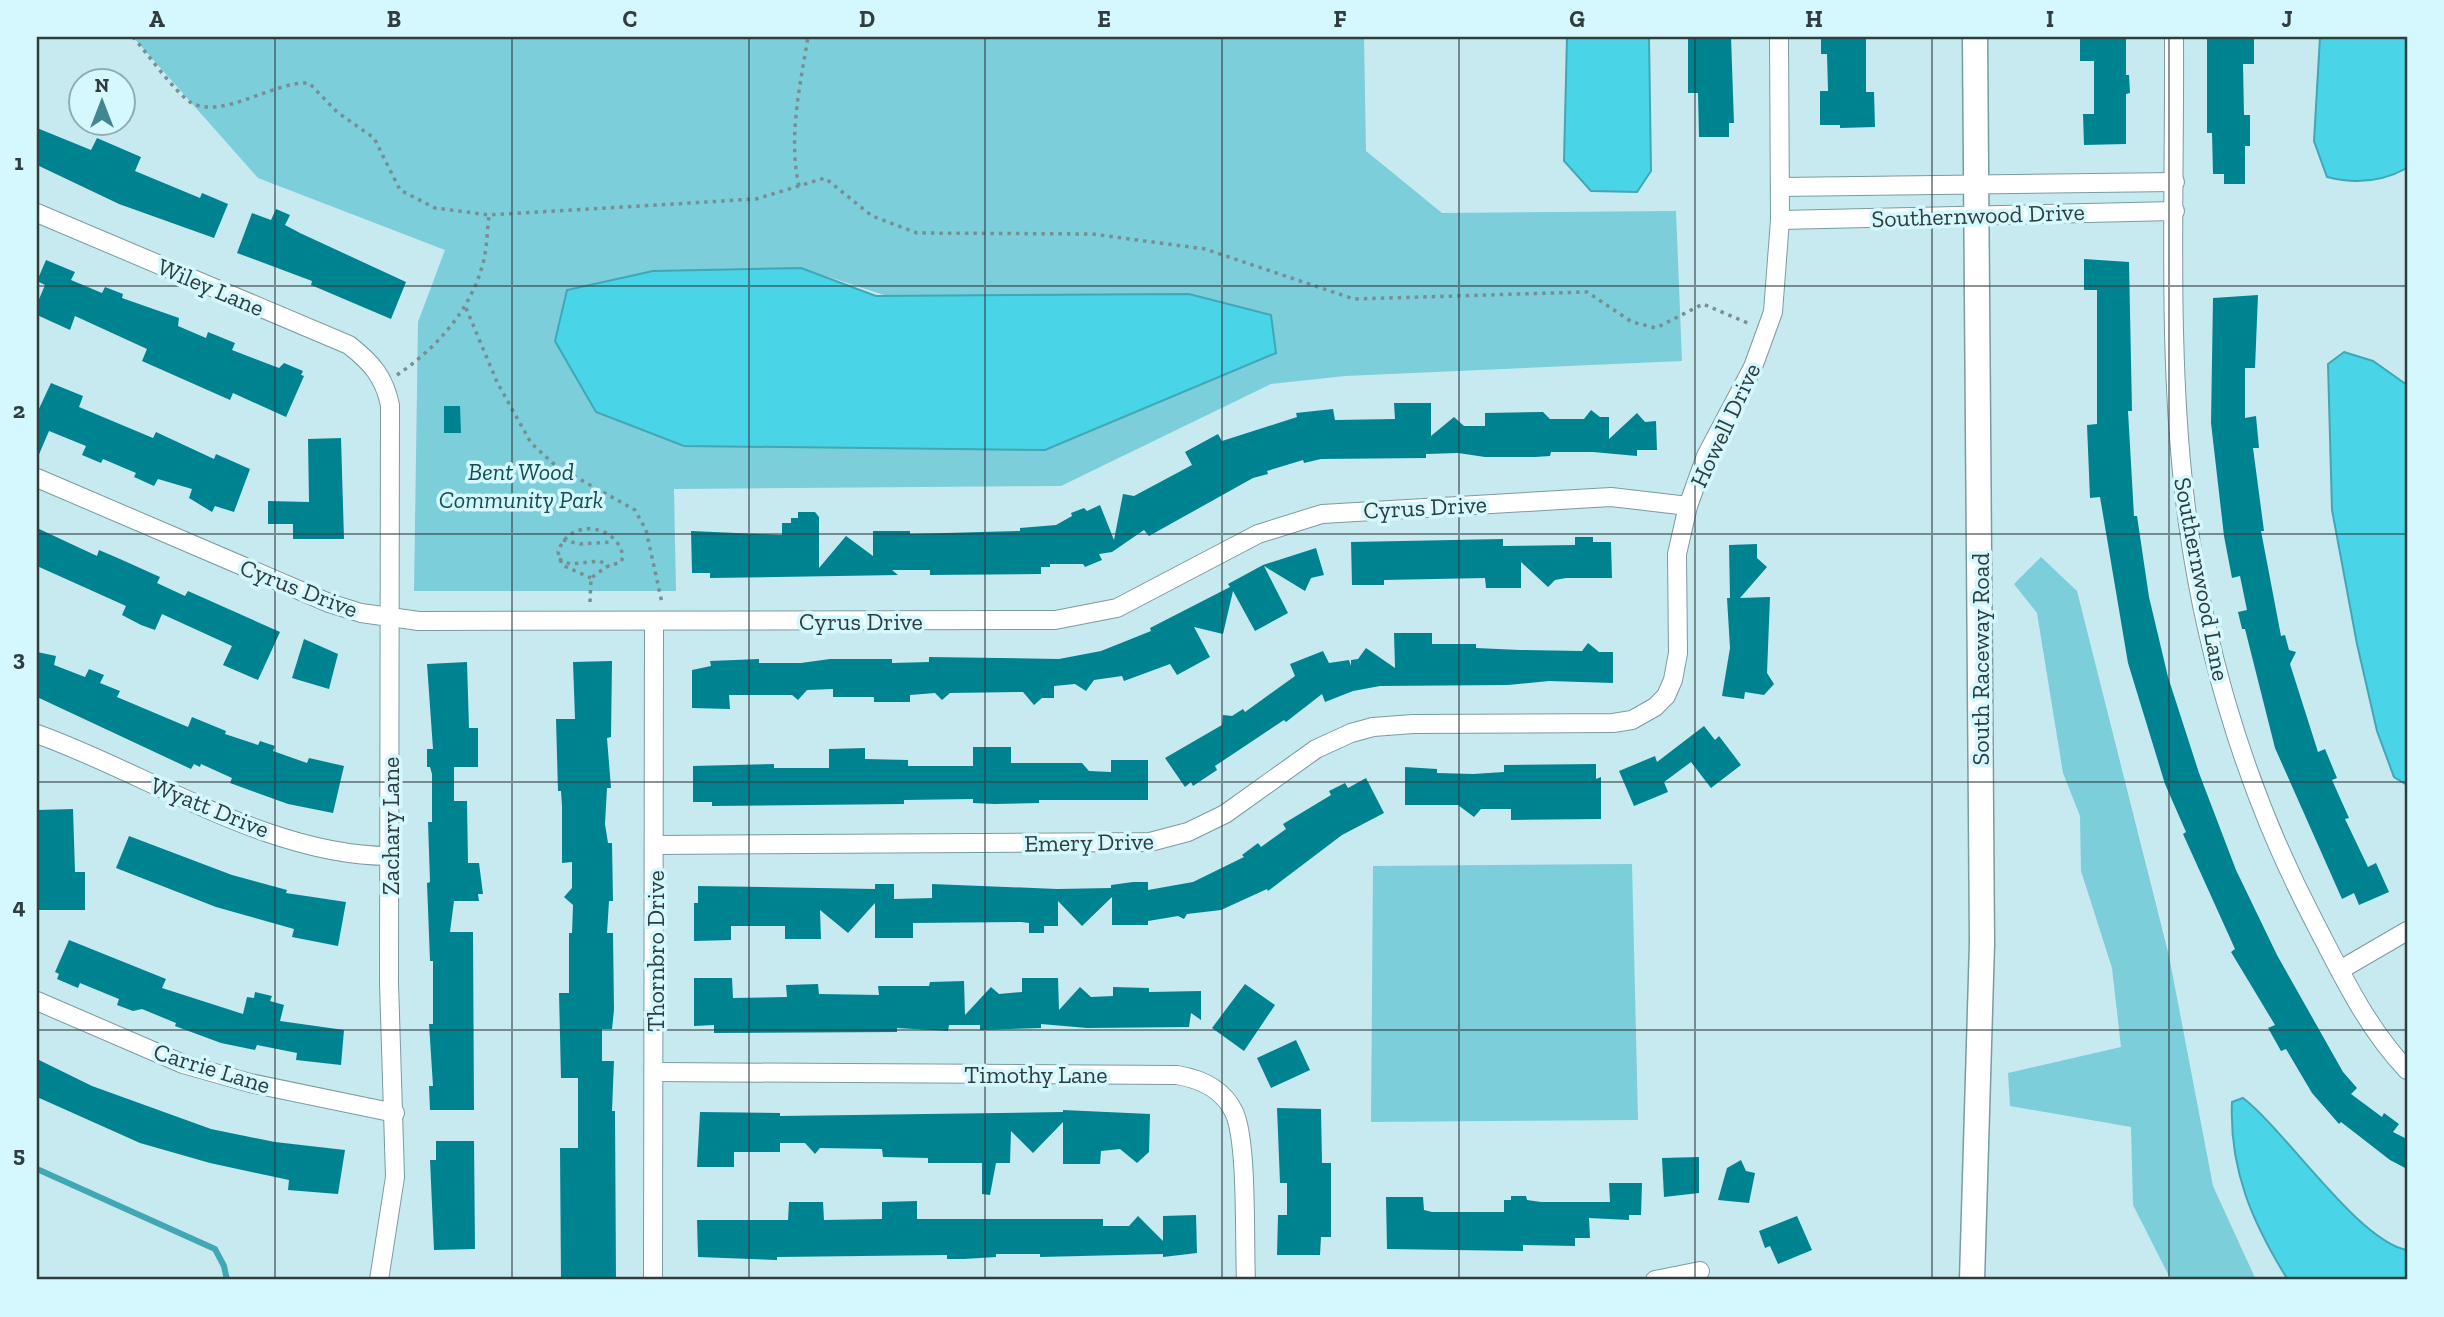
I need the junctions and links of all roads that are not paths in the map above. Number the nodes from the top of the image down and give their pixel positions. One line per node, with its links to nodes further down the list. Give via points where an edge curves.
1 (1779, 37): 6 (street, Howell Drive)
2 (1975, 37): 5 (main road, South Raceway Road)
3 (2174, 37): 4 (street, Southernwood Lane)
4 (2175, 182): 5 (street, Southernwood Drive); 7 (street, Southernwood Lane)
5 (1976, 184): 6 (street, Southernwood Drive); 9 (main road, South Raceway Road)
6 (1780, 187): 10 (street, Howell Drive)
7 (2175, 211): 9 (street, Southernwood Drive); 21 (street, Southernwood Lane, via 2178,425 2201,601 2222,689 2258,797 2304,904)
8 (37, 213): 11 (street, Wiley Lane, via 349,345)
9 (1976, 217): 10 (street, Southernwood Drive); 31 (main road, South Raceway Road, via 1982,943)
10 (1780, 220): 13 (street, Howell Drive, via 1777,286 1768,330 1706,456)
11 (382, 378): 14 (street, Zachary Lane, via 390,405)
12 (37, 478): 14 (street, Cyrus Drive, via 329,603)
13 (1688, 506): 15 (street, Cyrus Drive, via 1611,498 1322,514 1258,534 1137,600 1097,614 1055,620); 16 (street, Howell Drive, via 1677,554 1675,671)
14 (389, 618): 15 (street, Cyrus Drive); 19 (street, Zachary Lane)
15 (659, 621): 18 (street, Thornbro Drive)
16 (1655, 708): 18 (street, Emery Drive, via 1632,720 1613,723 1373,727 1315,749 1225,814 1158,841)
17 (37, 734): 19 (street, Wyatt Drive, via 256,828 313,845)
18 (656, 845): 24 (street, Thornbro Drive)
19 (390, 856): 25 (street, Zachary Lane)
20 (2407, 931): 21 (street)
21 (2340, 970): 23 (street, Southernwood Lane, via 2383,1044)
22 (37, 1002): 25 (street, Carrie Lane, via 183,1063 250,1083)
23 (2407, 1070)
24 (654, 1072): 28 (street, Thornbro Drive); 29 (street, Timothy Lane, via 1194,1078 1223,1097 1239,1128)
25 (395, 1113): 27 (street, Zachary Lane, via 395,1177)
26 (1700, 1271): 30 (street)
27 (379, 1280)
28 (653, 1280)
29 (1246, 1280)
30 (1655, 1280)
31 (1972, 1280)

